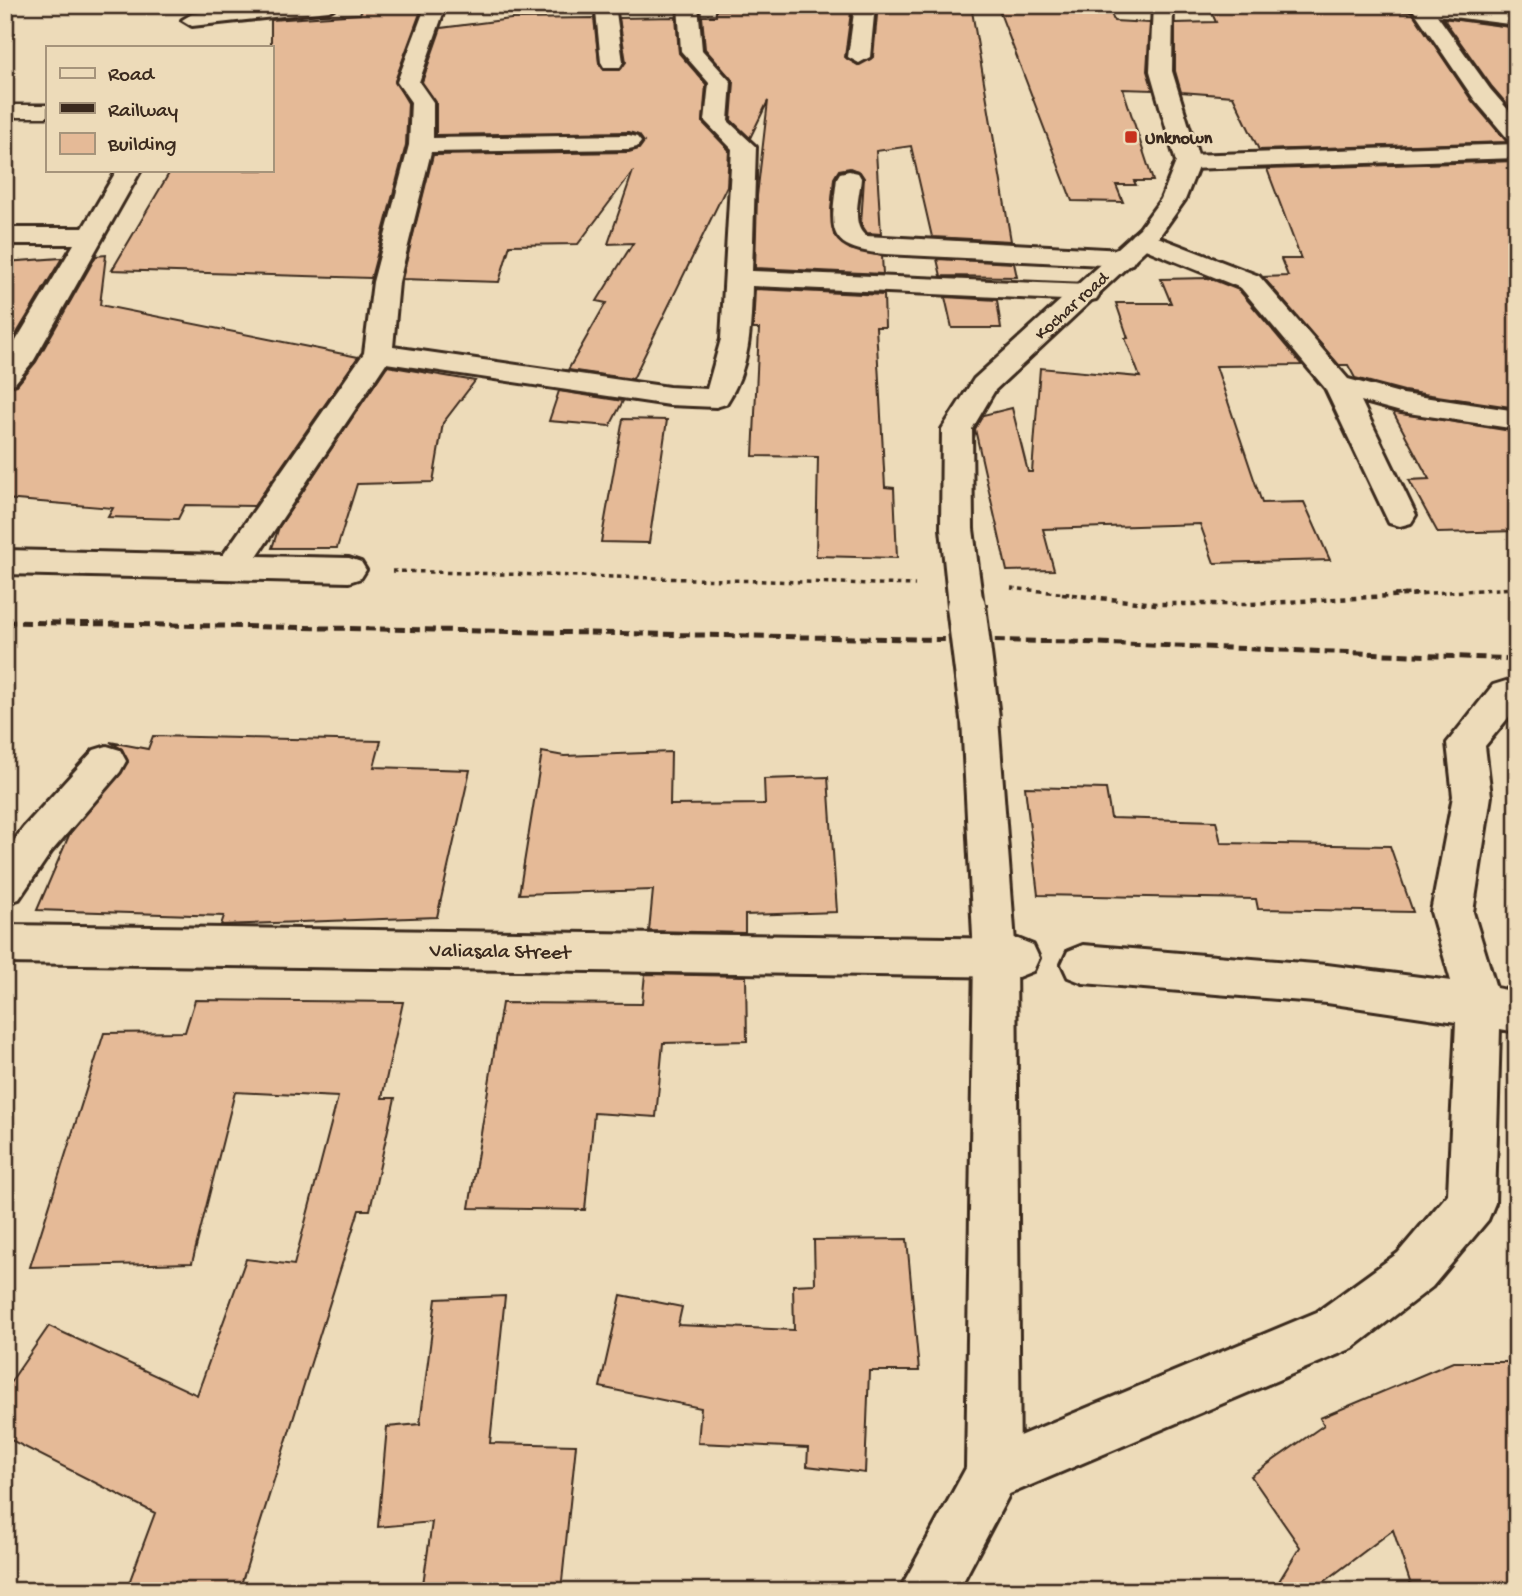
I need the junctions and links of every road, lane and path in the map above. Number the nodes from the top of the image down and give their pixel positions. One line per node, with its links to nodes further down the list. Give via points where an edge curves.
1 (329, 5): 10 (street)
2 (436, 5): 17 (street, via 408,82 422,102)
3 (547, 5): 12 (street, via 606,6)
4 (688, 5): 25 (street, via 692,51 720,82 715,122 744,147)
5 (865, 5): 11 (street)
6 (1163, 5): 19 (street, via 1161,71)
7 (1256, 5): 8 (path)
8 (1421, 8): 9 (street); 15 (street)
9 (1517, 19)
10 (191, 21)
11 (859, 57)
12 (612, 62)
13 (5, 111): 14 (lane)
14 (46, 111)
15 (1517, 135)
16 (629, 142): 17 (street)
17 (421, 145): 27 (street, via 386,282)
18 (1517, 151): 19 (street)
19 (1188, 162): 24 (street, Kochar road, via 1173,200)
20 (128, 172): 23 (street)
21 (849, 178): 24 (street, via 845,222 855,241 885,246)
22 (5, 236): 23 (street)
23 (90, 236): 28 (street, via 20,360)
24 (1133, 248): 26 (street, Kochar road); 29 (street, via 1216,266 1250,282)
25 (739, 278): 26 (street); 27 (street, via 731,365 726,387 716,398 637,392)
26 (1087, 293): 39 (street, Kochar road, bridge, via 984,385 957,429 957,529)
27 (378, 353): 33 (street)
28 (5, 377)
29 (1338, 385): 30 (street, via 1402,403); 31 (street)
30 (1517, 420)
31 (1399, 515)
32 (5, 562): 33 (street)
33 (231, 569): 34 (street)
34 (349, 570)
35 (1506, 695): 41 (street, via 1466,743 1472,796 1452,912)
36 (107, 761): 37 (street, via 37,840)
37 (5, 887)
38 (5, 944): 39 (street, Valiasala Street)
39 (1006, 957): 42 (street, Kochar road)
40 (1083, 964): 41 (street, via 1327,984)
41 (1498, 1008): 42 (street, via 1471,1203 1415,1270 1335,1330)
42 (993, 1474): 43 (street)
43 (927, 1591)

